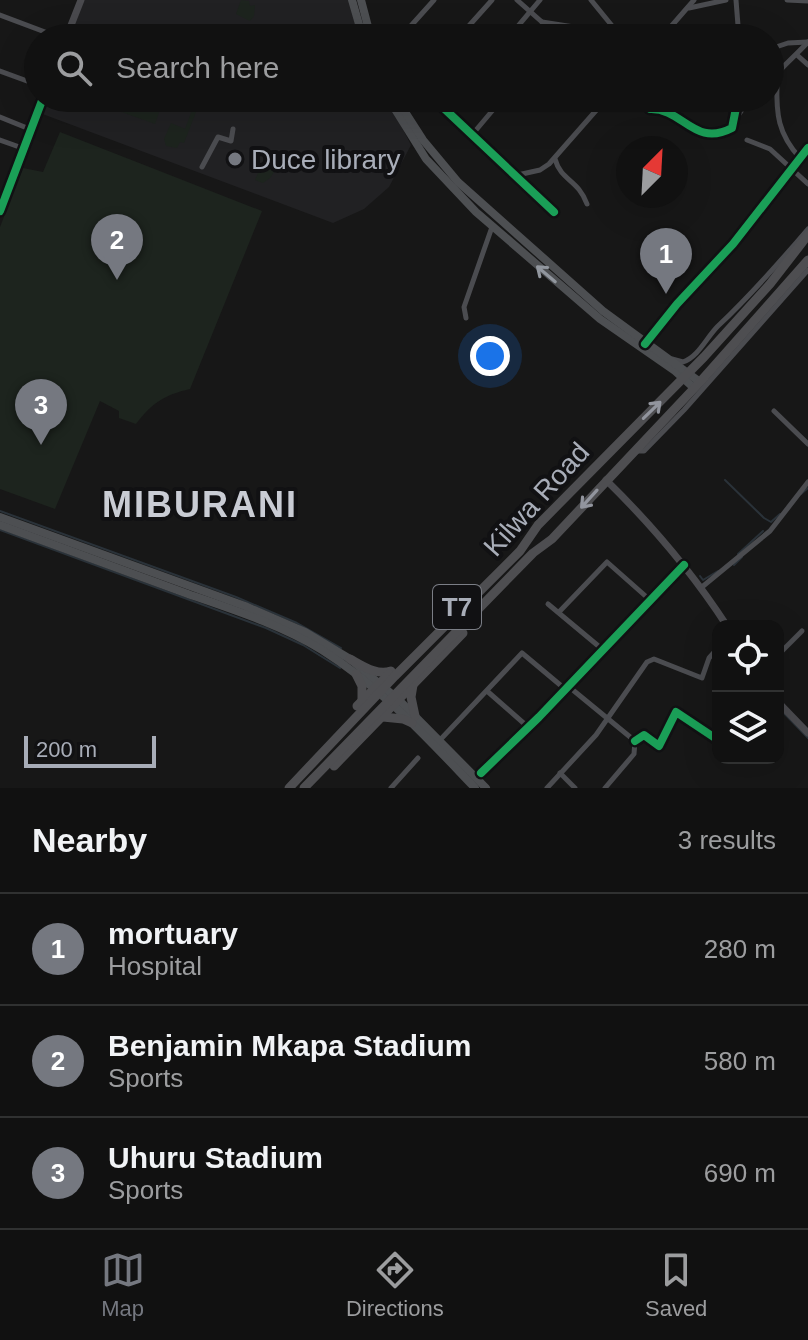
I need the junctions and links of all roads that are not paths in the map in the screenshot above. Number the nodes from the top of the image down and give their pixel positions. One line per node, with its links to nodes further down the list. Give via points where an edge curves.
1 (81, 0): 19 (street)
2 (352, 0): 20 (main road)
3 (361, 0): 21 (main road)
4 (434, 0): 22 (street)
5 (492, 0): 23 (street)
6 (517, 0): 15 (street)
7 (540, 0): 15 (street)
8 (591, 0): 26 (street)
9 (694, 0): 14 (street)
10 (726, 0): 14 (street)
11 (736, 0): 28 (street)
12 (787, 0): 13 (street)
13 (808, 1)
14 (688, 8): 27 (street)
15 (531, 12): 17 (street); 24 (street)
16 (0, 15): 18 (street)
17 (542, 22): 25 (street)
18 (25, 24)
19 (70, 24)
20 (359, 24)
21 (367, 24)
22 (413, 24)
23 (471, 24)
24 (520, 24)
25 (555, 24)
26 (610, 24)
27 (674, 24)
28 (738, 24)
29 (808, 42): 30 (street); 31 (street)
30 (784, 44)
31 (797, 55): 32 (street); 33 (street)
32 (784, 65)
33 (808, 65)
34 (0, 71): 35 (street)
35 (24, 80)
36 (38, 112): 49 (street)
37 (397, 112): 65 (main road, via 426,159)
38 (405, 112): 70 (main road, via 458,182)
39 (448, 112): 50 (street)
40 (491, 112): 50 (street)
41 (595, 112): 56 (street)
42 (666, 112): 47 (street, via 711,135 732,128)
43 (737, 112): 47 (street)
44 (740, 112): 47 (street)
45 (776, 112): 55 (street)
46 (0, 117): 49 (street)
47 (736, 118)
48 (233, 129): 57 (street, via 231,141 214,141)
49 (32, 130): 54 (street)
50 (471, 136): 59 (street)
51 (0, 140): 54 (street)
52 (747, 140): 58 (street, via 770,149)
53 (808, 148): 55 (street)
54 (25, 149): 61 (street)
55 (800, 158): 58 (street)
56 (555, 159): 59 (street, via 540,170); 62 (street)
57 (202, 167)
58 (791, 168): 60 (street); 70 (street)
59 (513, 176): 64 (street)
60 (808, 184)
61 (4, 193): 63 (street)
62 (587, 204)
63 (0, 211)
64 (554, 212)
65 (492, 226): 69 (street, via 464,307); 73 (main road, one-way to 65, via 600,319)
66 (808, 232): 71 (street, via 692,359 683,362); 72 (highway, Kilwa Road / T7, via 770,284)
67 (808, 260): 75 (highway, Kilwa Road / T7)
68 (808, 270): 78 (street, via 684,410 644,451)
69 (466, 318)
70 (645, 344): 71 (main road)
71 (662, 355): 73 (main road)
72 (696, 365): 73 (main road); 74 (highway, Kilwa Road / T7)
73 (675, 368): 74 (main road); 74 (main road)
74 (683, 379): 75 (main road); 94 (highway, Kilwa Road / T7, one-way to 74)
75 (697, 385): 78 (highway, Kilwa Road / T7)
76 (774, 411): 77 (street)
77 (808, 444)
78 (635, 451): 79 (highway, Kilwa Road / T7)
79 (606, 480): 83 (street); 97 (highway, Kilwa Road / T7, one-way to 97)
80 (808, 482): 84 (street, via 770,531)
81 (0, 517): 93 (main road, via 260,612)
82 (0, 525): 95 (main road, via 274,626)
83 (684, 565): 84 (street); 85 (street)
84 (702, 587): 88 (street)
85 (650, 600): 87 (street, via 607,562); 90 (street)
86 (548, 604): 87 (street)
87 (559, 612): 90 (street)
88 (723, 620)
89 (802, 631): 91 (street)
90 (602, 649): 98 (street)
91 (784, 649)
92 (712, 655): 105 (street, via 702,678 654,659 647,662)
93 (350, 659): 94 (highway, via 383,674); 96 (main road)
94 (396, 672): 96 (highway, T7); 100 (highway, T7)
95 (356, 674): 96 (main road); 100 (highway)
96 (376, 685): 100 (highway, T7); 101 (main road)
97 (408, 686): 101 (highway, T7); 103 (highway, Kilwa Road / T7); 104 (highway)
98 (567, 688): 99 (street, via 522,653); 105 (street); 106 (street)
99 (487, 691): 106 (street); 109 (street)
100 (367, 700): 114 (highway, T7)
101 (397, 703): 103 (highway, T7); 104 (main road)
102 (784, 708): 107 (street)
103 (382, 712): 104 (highway); 115 (highway, Kilwa Road / T7); 116 (highway, T7)
104 (414, 720): 109 (main road); 118 (main road)
105 (608, 720): 110 (street); 113 (street)
106 (528, 727): 112 (street)
107 (808, 733)
108 (712, 736): 110 (street, via 676,712 659,746 644,735)
109 (439, 741): 119 (main road)
110 (635, 741): 122 (street, via 634,754)
111 (418, 758): 117 (street)
112 (481, 773)
113 (560, 773): 120 (street); 121 (street)
114 (286, 788)
115 (304, 788)
116 (311, 788)
117 (391, 788)
118 (475, 788)
119 (486, 788)
120 (547, 788)
121 (575, 788)
122 (605, 788)

